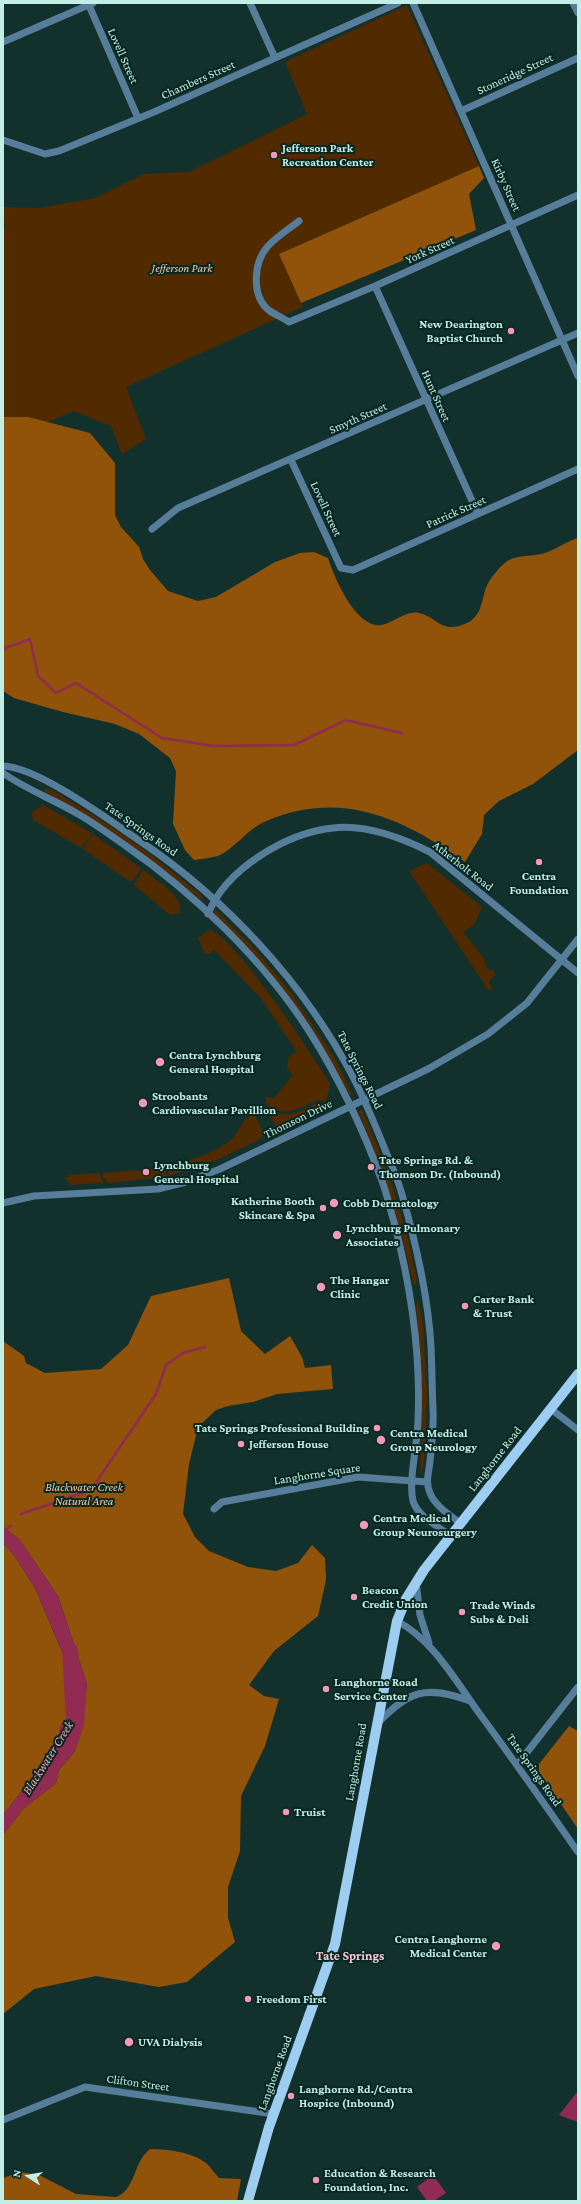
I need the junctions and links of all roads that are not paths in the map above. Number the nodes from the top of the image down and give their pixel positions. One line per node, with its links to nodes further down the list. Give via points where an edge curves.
1 (250, 3): 8 (street)
2 (398, 3): 8 (street, Chambers Street)
3 (413, 3): 10 (street, Kirby Street)
4 (573, 3): 6 (street)
5 (90, 4): 7 (street); 11 (street, Lovell Street)
6 (578, 13)
7 (3, 42)
8 (275, 58): 11 (street, Chambers Street)
9 (578, 58): 10 (street, Stoneridge Street)
10 (461, 111): 15 (street, Kirby Street)
11 (138, 118): 12 (street, Chambers Street, via 59,151 45,154)
12 (3, 140)
13 (578, 195): 15 (street, York Street)
14 (299, 221): 16 (street, York Street, via 268,247 259,260 256,275 257,292 270,311 289,322)
15 (512, 225): 16 (street, York Street); 18 (street, Kirby Street)
16 (375, 286): 20 (street, Hunt Street)
17 (578, 333): 18 (street, Smyth Street)
18 (562, 341): 19 (street, Kirby Street); 20 (street, Smyth Street)
19 (578, 376)
20 (425, 400): 21 (street, Smyth Street); 23 (street, Hunt Street)
21 (291, 460): 24 (street, Smyth Street, via 178,508); 25 (street, Lovell Street)
22 (578, 469): 23 (street, Patrick Street)
23 (478, 514): 25 (street, Patrick Street, via 353,570)
24 (152, 529)
25 (341, 568)
26 (3, 766): 28 (street, Tate Springs Road, via 14,766 82,802 159,854)
27 (3, 773): 29 (street, Tate Springs Road, via 34,793 78,814 128,847)
28 (214, 898): 29 (street, Atherholt Road); 30 (street, Atherholt Road); 32 (street, Atherholt Road, via 235,876 265,852 295,838 334,828 374,831 405,840 430,852); 34 (street, Tate Springs Road, via 305,1000 327,1032)
29 (199, 904): 30 (street, Tate Springs Road)
30 (208, 914): 35 (street, Tate Springs Road, via 271,980 308,1031)
31 (578, 939): 32 (street, Thomson Drive)
32 (563, 961): 33 (street, Atherholt Road); 34 (street, Thomson Drive, via 527,1003 488,1034 428,1069)
33 (578, 973)
34 (364, 1099): 35 (street, Thomson Drive); 41 (street, Tate Springs Road, via 401,1190 425,1292 431,1344 433,1415)
35 (351, 1106): 36 (street, Thomson Drive, via 220,1169 186,1182 158,1189 34,1196); 40 (street, Tate Springs Road, via 383,1183 411,1293 417,1356 418,1420)
36 (3, 1203)
37 (578, 1374): 38 (main road, Langhorne Road)
38 (551, 1409): 39 (street); 43 (main road, Langhorne Road)
39 (578, 1430)
40 (412, 1482): 41 (street, Langhorne Square); 42 (street, Langhorne Square, via 358,1477 222,1502); 44 (street, Tate Springs Road, via 413,1503 426,1518)
41 (427, 1482): 43 (street, Tate Springs Road, via 430,1495)
42 (214, 1509)
43 (460, 1523): 44 (main road, Langhorne Road)
44 (451, 1536): 45 (main road, Langhorne Road)
45 (416, 1582): 46 (main road, Langhorne Road); 47 (street, Tate Springs Road, via 420,1615)
46 (397, 1621): 47 (street, Tate Springs Road, via 411,1628); 50 (main road, Langhorne Road)
47 (429, 1646): 49 (street, Tate Springs Road)
48 (578, 1687): 51 (street)
49 (471, 1701): 50 (street, via 449,1693 430,1692 414,1695 395,1706); 51 (street, Tate Springs Road)
50 (376, 1726): 53 (main road, Langhorne Road, via 335,1944)
51 (517, 1765): 52 (street, Tate Springs Road)
52 (578, 1852)
53 (274, 2114): 54 (street, Clifton Street, via 85,2087); 55 (main road, Langhorne Road)
54 (3, 2120)
55 (248, 2201)

